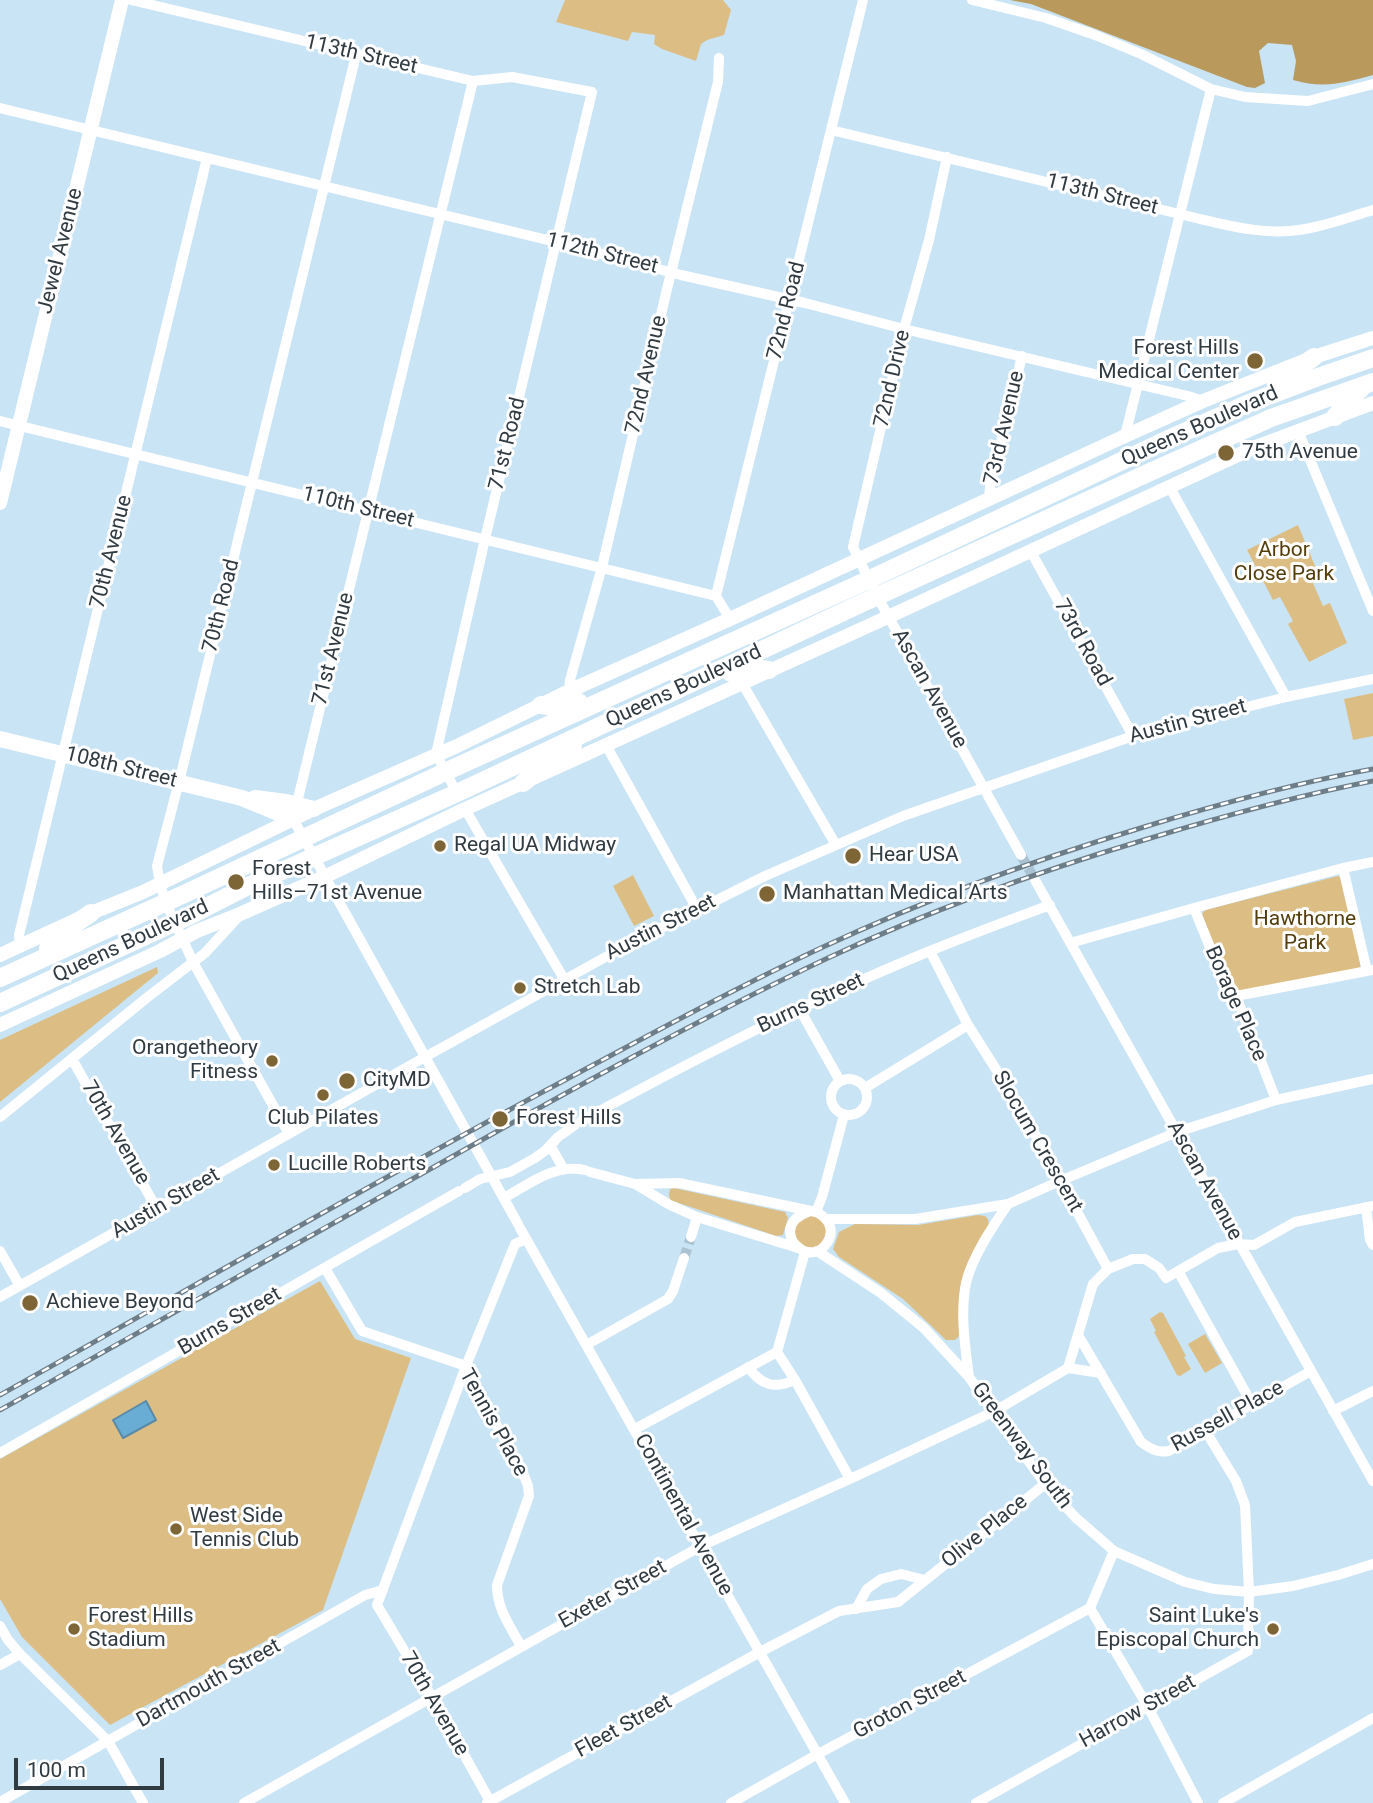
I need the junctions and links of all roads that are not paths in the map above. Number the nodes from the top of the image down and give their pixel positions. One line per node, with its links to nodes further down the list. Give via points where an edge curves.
1 (122, 0): 12 (street, Jewel Avenue)
2 (131, 0): 5 (street, 113th Street)
3 (863, 0): 13 (street, 72nd Road)
4 (972, 0): 9 (street, via 1095,35)
5 (355, 55): 7 (street, 113th Street); 16 (street, 70th Road)
6 (719, 58): 21 (street, 72nd Avenue, via 718,82)
7 (473, 82): 10 (street, 113th Street, via 512,76); 19 (street, 71st Avenue)
8 (1373, 84): 9 (street, via 1308,102)
9 (1211, 89): 18 (street)
10 (592, 92): 20 (street, 71st Road)
11 (0, 108): 12 (street, 112th Street)
12 (90, 130): 15 (street, 112th Street); 35 (street, Jewel Avenue)
13 (831, 130): 14 (street, 113th Street); 22 (street, 72nd Road)
14 (947, 157): 18 (street, 113th Street); 23 (street, 72nd Drive)
15 (207, 158): 16 (street, 112th Street); 38 (street, 70th Avenue)
16 (323, 186): 19 (street, 112th Street); 39 (street, 70th Road)
17 (1373, 210): 18 (street, 113th Street, via 1321,226 1283,231 1236,227)
18 (1180, 214): 29 (street)
19 (440, 215): 20 (street, 112th Street); 43 (street, 71st Avenue)
20 (556, 242): 21 (street, 112th Street); 44 (street, 71st Road)
21 (672, 272): 22 (street, 112th Street); 47 (street, 72nd Avenue)
22 (790, 299): 23 (street, 112th Street); 49 (street, 72nd Road)
23 (904, 329): 25 (street, 112th Street); 46 (street, 72nd Drive, via 852,547)
24 (1373, 338): 26 (street, Queens Boulevard)
25 (1022, 356): 29 (street, 112th Street); 41 (street, 73rd Avenue)
26 (1314, 357): 30 (street, Queens Boulevard); 32 (main road)
27 (1373, 358): 32 (main road, Queens Boulevard)
28 (1371, 382): 33 (main road); 50 (main road, Queens Boulevard, via 1271,418)
29 (1139, 385): 30 (street, 112th Street); 37 (street)
30 (1203, 401): 37 (street, Queens Boulevard)
31 (1373, 402): 33 (street, Queens Boulevard)
32 (1247, 404): 48 (main road, Queens Boulevard)
33 (1335, 417): 36 (street, Queens Boulevard)
34 (0, 421): 35 (street, 110th Street)
35 (19, 426): 38 (street, 110th Street); 42 (street, Jewel Avenue)
36 (1298, 430): 40 (street, Queens Boulevard); 51 (street)
37 (1125, 436): 41 (street, Queens Boulevard)
38 (135, 454): 39 (street, 110th Street); 66 (street, 70th Avenue)
39 (252, 482): 43 (street, 110th Street); 69 (street, 70th Road)
40 (1169, 486): 45 (street, Queens Boulevard); 60 (street)
41 (989, 499): 46 (street, Queens Boulevard)
42 (0, 503)
43 (368, 510): 44 (street, 110th Street); 74 (street, 71st Avenue)
44 (485, 539): 47 (street, 110th Street); 67 (street, 71st Road)
45 (1030, 550): 52 (street, Queens Boulevard); 63 (street, 73rd Road)
46 (858, 559): 48 (street, 72nd Drive); 53 (street, Queens Boulevard)
47 (602, 567): 49 (street, 110th Street); 59 (street, 72nd Avenue)
48 (868, 580): 50 (street, 72nd Drive); 55 (main road, Queens Boulevard)
49 (716, 596): 53 (street)
50 (877, 596): 52 (street, Ascan Avenue); 58 (main road, Queens Boulevard)
51 (1373, 611)
52 (888, 617): 54 (street, Queens Boulevard); 71 (street, Ascan Avenue)
53 (730, 619): 59 (street, Queens Boulevard)
54 (769, 670): 57 (street, Queens Boulevard); 58 (main road, via 748,668)
55 (648, 679): 61 (main road, via 562,708); 68 (main road, Queens Boulevard)
56 (1373, 679): 60 (street, Austin Street)
57 (742, 682): 65 (street, Queens Boulevard); 76 (street)
58 (684, 687): 62 (main road, Queens Boulevard)
59 (569, 691): 61 (street, Queens Boulevard)
60 (1286, 697): 63 (street, Austin Street)
61 (541, 705): 67 (street, Queens Boulevard)
62 (592, 730): 70 (main road, via 551,766); 72 (main road, Queens Boulevard)
63 (1133, 736): 71 (street, Austin Street)
64 (0, 739): 66 (main road, 108th Street)
65 (606, 745): 70 (street, Queens Boulevard); 87 (street)
66 (63, 754): 69 (main road, 108th Street); 93 (street, 70th Avenue)
67 (436, 754): 68 (street); 73 (street, Queens Boulevard)
68 (445, 772): 72 (street); 75 (main road, Queens Boulevard)
69 (179, 782): 74 (main road, 108th Street); 83 (street, 70th Road, via 157,866)
70 (523, 783): 72 (street, Queens Boulevard)
71 (983, 788): 76 (street, Austin Street); 77 (street, Ascan Avenue)
72 (461, 801): 78 (main road, Queens Boulevard); 81 (street, Queens Boulevard); 100 (street)
73 (314, 809): 74 (main road, 108th Street)
74 (295, 813): 75 (street); 83 (street, Queens Boulevard)
75 (303, 838): 78 (street); 84 (main road, Queens Boulevard)
76 (836, 845): 87 (street, Austin Street)
77 (1021, 855)
78 (314, 857): 81 (street); 90 (main road, Queens Boulevard)
79 (1373, 863): 80 (street)
80 (1343, 869): 86 (street); 98 (street)
81 (324, 877): 89 (street, Queens Boulevard); 106 (street)
82 (1035, 880): 85 (street, Ascan Avenue)
83 (160, 884): 84 (street, 70th Road); 88 (street, Queens Boulevard)
84 (166, 903): 90 (street, 70th Road); 97 (main road, Queens Boulevard)
85 (1049, 905): 92 (street, Ascan Avenue); 94 (street, Burns Street)
86 (1195, 908): 92 (street); 101 (street, Borage Place, via 1213,957)
87 (697, 909): 100 (street, Austin Street)
88 (91, 913): 93 (street, Queens Boulevard); 97 (main road)
89 (240, 914): 91 (street, Queens Boulevard); 96 (street, Queens Boulevard)
90 (174, 922): 91 (street, 70th Road); 102 (main road, Queens Boulevard)
91 (182, 939): 96 (street, 70th Road); 104 (street, Queens Boulevard)
92 (1070, 943): 114 (street, Ascan Avenue)
93 (20, 946): 95 (street, Queens Boulevard)
94 (929, 951): 103 (street, Burns Street); 105 (street, Slocum Crescent)
95 (0, 955)
96 (193, 962): 107 (street, Queens Boulevard); 115 (street, 70th Road)
97 (19, 970): 99 (main road, Queens Boulevard)
98 (1370, 971): 101 (street)
99 (0, 978)
100 (565, 979): 106 (street, Austin Street)
101 (1236, 996): 111 (street, Borage Place)
102 (0, 1003)
103 (799, 1008): 109 (street); 116 (street, Burns Street, via 578,1123)
104 (0, 1025)
105 (968, 1025): 110 (street); 119 (street, Slocum Crescent)
106 (425, 1056): 115 (street, Austin Street); 118 (street)
107 (72, 1059): 113 (street, Queens Boulevard); 124 (street, 70th Avenue)
108 (1373, 1079): 111 (street)
109 (841, 1081): 110 (street, via 854,1080); 112 (street, via 831,1095 836,1111)
110 (865, 1088): 112 (street, via 864,1108)
111 (1276, 1100): 114 (street)
112 (844, 1115): 125 (street, via 822,1197)
113 (0, 1117)
114 (1177, 1132): 119 (street); 130 (street, Ascan Avenue)
115 (289, 1134): 124 (street, Austin Street)
116 (550, 1145): 117 (street); 118 (street, Burns Street, via 510,1172)
117 (564, 1168): 120 (street); 121 (street)
118 (492, 1177): 121 (street, Continental Avenue); 135 (street, Burns Street, via 480,1179)
119 (1060, 1181): 122 (street); 136 (street, Slocum Crescent)
120 (635, 1184): 125 (street, via 679,1183); 126 (street, Greenway South)
121 (504, 1198): 129 (street, Continental Avenue)
122 (1008, 1204): 127 (street, via 915,1219); 148 (street, via 974,1261 966,1284 963,1318)
123 (1370, 1206): 130 (street, via 1295,1222 1254,1245); 131 (street)
124 (157, 1209): 138 (street, Austin Street)
125 (812, 1212): 127 (street); 132 (street, via 799,1215 790,1231 792,1241)
126 (698, 1217): 128 (street); 132 (street, Greenway South)
127 (826, 1219): 132 (street, via 830,1238 825,1246)
128 (691, 1237)
129 (527, 1239): 141 (street, Continental Avenue); 143 (street, via 515,1244)
130 (1238, 1244): 137 (street, via 1218,1248); 146 (street, Ascan Avenue)
131 (1373, 1245)
132 (807, 1250): 142 (street); 148 (street, Greenway South, via 903,1310)
133 (0, 1251): 138 (street)
134 (684, 1258): 141 (street, via 668,1299)
135 (325, 1268): 143 (street, Tennis Place, via 362,1331); 156 (street, Burns Street)
136 (1108, 1269): 137 (street, via 1145,1259 1166,1278); 140 (street, via 1093,1284)
137 (1178, 1272): 151 (street)
138 (20, 1286): 139 (street, Austin Street)
139 (0, 1297)
140 (1078, 1335): 145 (street); 147 (street)
141 (588, 1344): 154 (street, Continental Avenue)
142 (777, 1352): 144 (street); 149 (street)
143 (466, 1366): 164 (street); 169 (street, Tennis Place, via 528,1486 529,1496 497,1585 502,1611)
144 (748, 1367): 149 (street, via 755,1377 771,1385); 154 (street)
145 (1069, 1368): 147 (street); 152 (street)
146 (1311, 1371): 151 (street, Russell Place); 153 (street, Ascan Avenue)
147 (1101, 1373): 155 (street, Russell Place, via 1141,1442 1151,1450 1169,1451)
148 (969, 1377): 152 (street, Greenway South)
149 (796, 1380): 157 (street)
150 (1373, 1391): 153 (street)
151 (1252, 1404): 155 (street, Russell Place)
152 (995, 1411): 157 (street, Exeter Street); 159 (street, Greenway South)
153 (1333, 1411): 158 (street, Ascan Avenue)
154 (635, 1429): 160 (street, Continental Avenue)
155 (1205, 1430): 165 (street, via 1245,1505)
156 (0, 1453)
157 (850, 1479): 160 (street, Exeter Street)
158 (1373, 1481)
159 (1045, 1484): 161 (street, Greenway South); 163 (street, Olive Place)
160 (701, 1546): 169 (street, Exeter Street); 170 (street, Continental Avenue)
161 (1114, 1551): 165 (street, Greenway South, via 1185,1581); 166 (street)
162 (1373, 1564): 165 (street, Greenway South, via 1293,1586)
163 (925, 1580): 167 (street, Olive Place, via 898,1602); 167 (street, Olive Place, via 901,1574 881,1579 866,1589)
164 (383, 1590): 173 (street, 70th Avenue, via 377,1605); 176 (street, Dartmouth Street, via 365,1595)
165 (1249, 1592): 174 (street, Harrow Street, via 1248,1651)
166 (1090, 1608): 174 (street); 177 (street, Groton Street)
167 (856, 1609): 170 (street, Olive Place, via 839,1611)
168 (0, 1626): 171 (street)
169 (521, 1646): 173 (street, Exeter Street)
170 (760, 1652): 177 (street, Continental Avenue); 179 (street, Fleet Street)
171 (20, 1654): 172 (street); 176 (street)
172 (0, 1665)
173 (432, 1697): 179 (street, 70th Avenue); 181 (street, Exeter Street)
174 (1147, 1707): 184 (street, Harrow Street); 185 (street)
175 (1373, 1718): 186 (street)
176 (108, 1741): 178 (street, Dartmouth Street); 180 (street)
177 (818, 1754): 182 (street, Groton Street); 183 (street, Continental Avenue)
178 (0, 1801)
179 (489, 1802)
180 (143, 1803)
181 (244, 1803)
182 (732, 1803)
183 (845, 1803)
184 (976, 1803)
185 (1198, 1803)
186 (1223, 1803)

